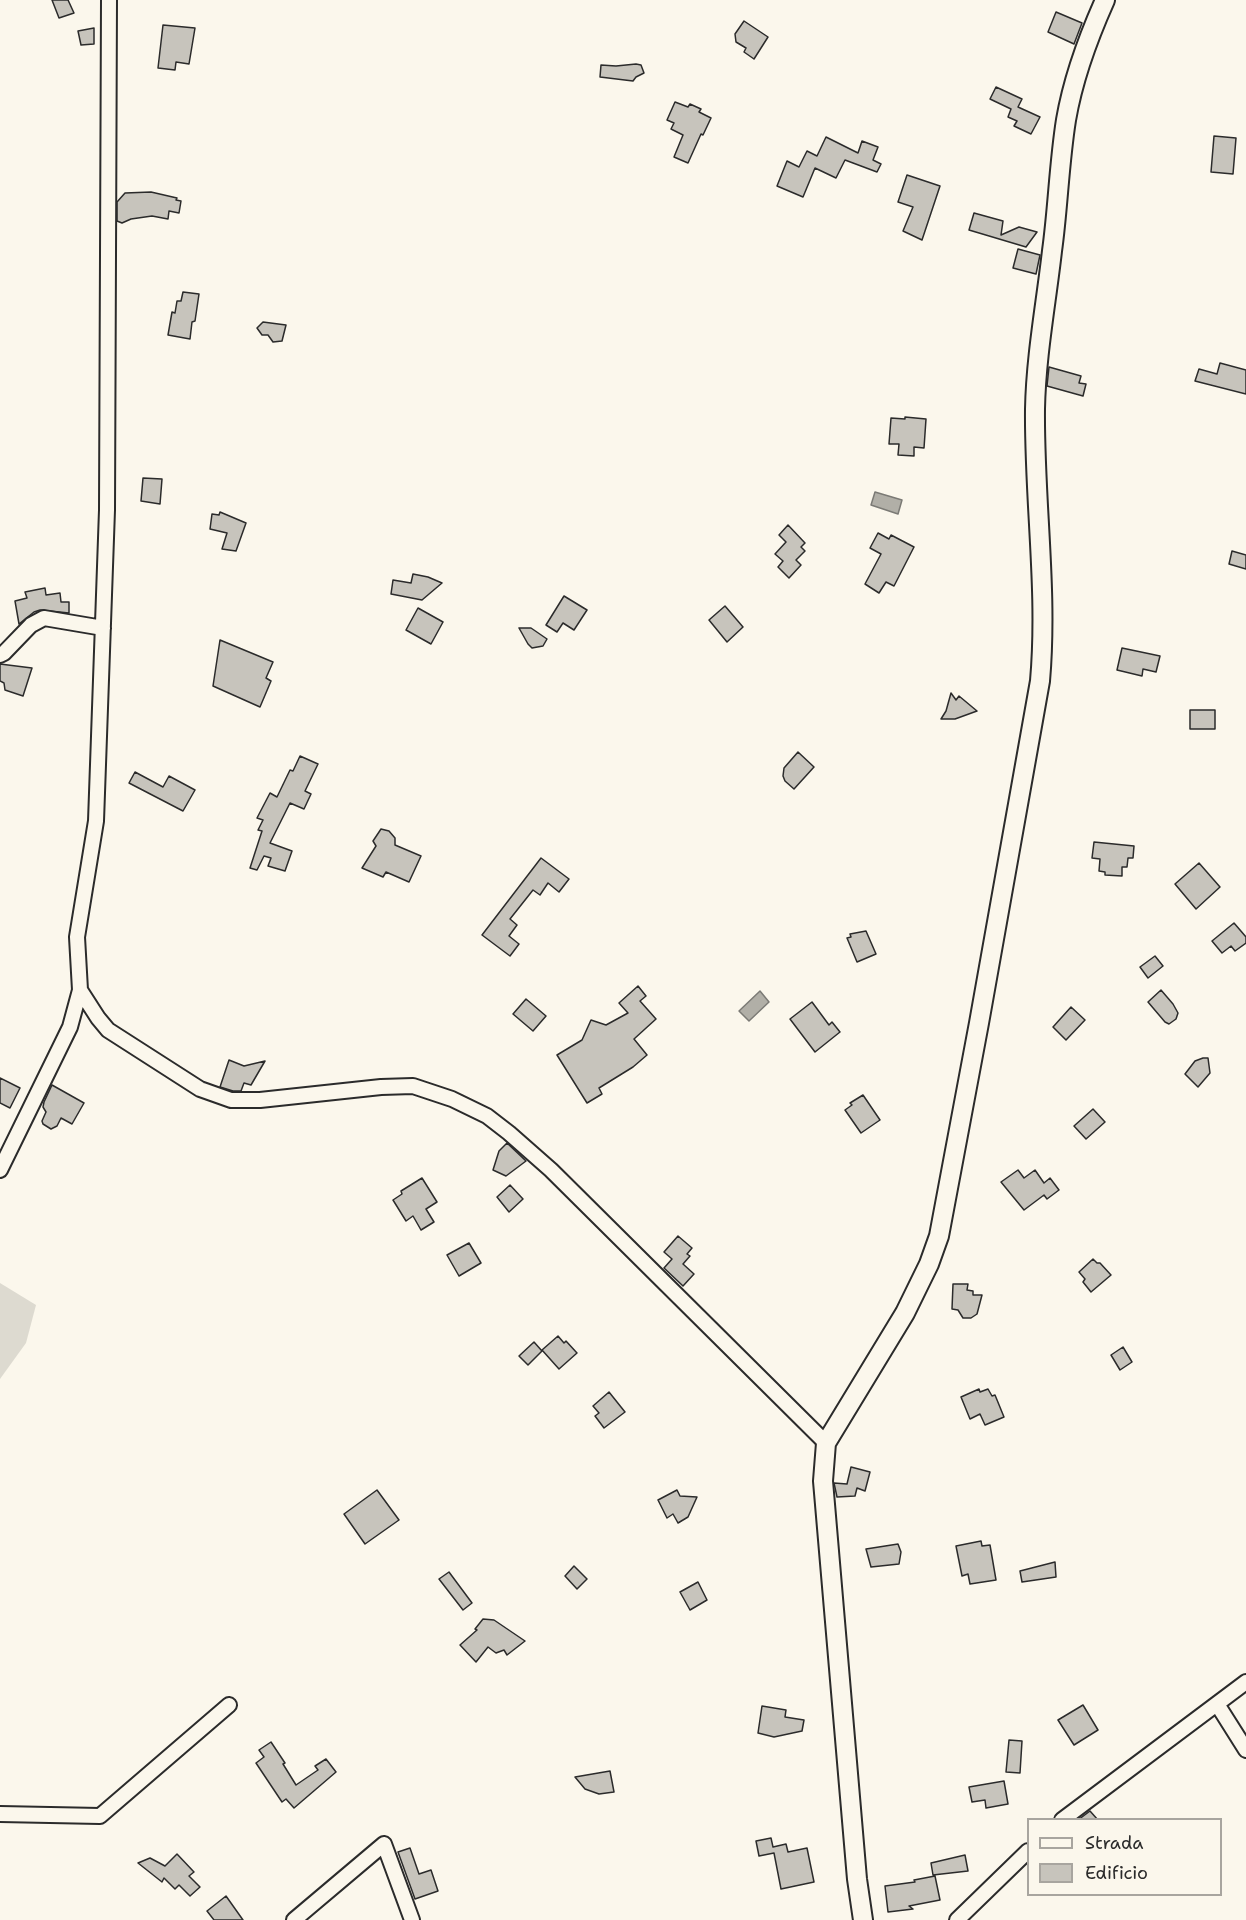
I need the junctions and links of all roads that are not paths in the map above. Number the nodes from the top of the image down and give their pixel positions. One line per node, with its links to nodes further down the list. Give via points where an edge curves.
1 (109, 0): 3 (street)
2 (1105, 0): 7 (main road, via 1082,58 1066,119 1039,344 1035,409 1043,612 1040,681 939,1236 905,1314)
3 (103, 628): 4 (street, via 44,618 31,625); 5 (street, via 96,821 77,937)
4 (0, 655)
5 (80, 990): 6 (street, via 70,1027); 7 (street, via 108,1030 200,1089 231,1100 413,1086 452,1098 487,1116 551,1170)
6 (0, 1170)
7 (826, 1443): 17 (main road, via 823,1481)
8 (1246, 1682): 9 (street)
9 (1216, 1704): 11 (street); 13 (street)
10 (229, 1705): 12 (street, via 100,1816)
11 (1246, 1750)
12 (0, 1814)
13 (1065, 1818)
14 (1027, 1853): 18 (street)
15 (294, 1920): 16 (street, via 384,1844)
16 (412, 1920)
17 (863, 1920)
18 (957, 1920)

